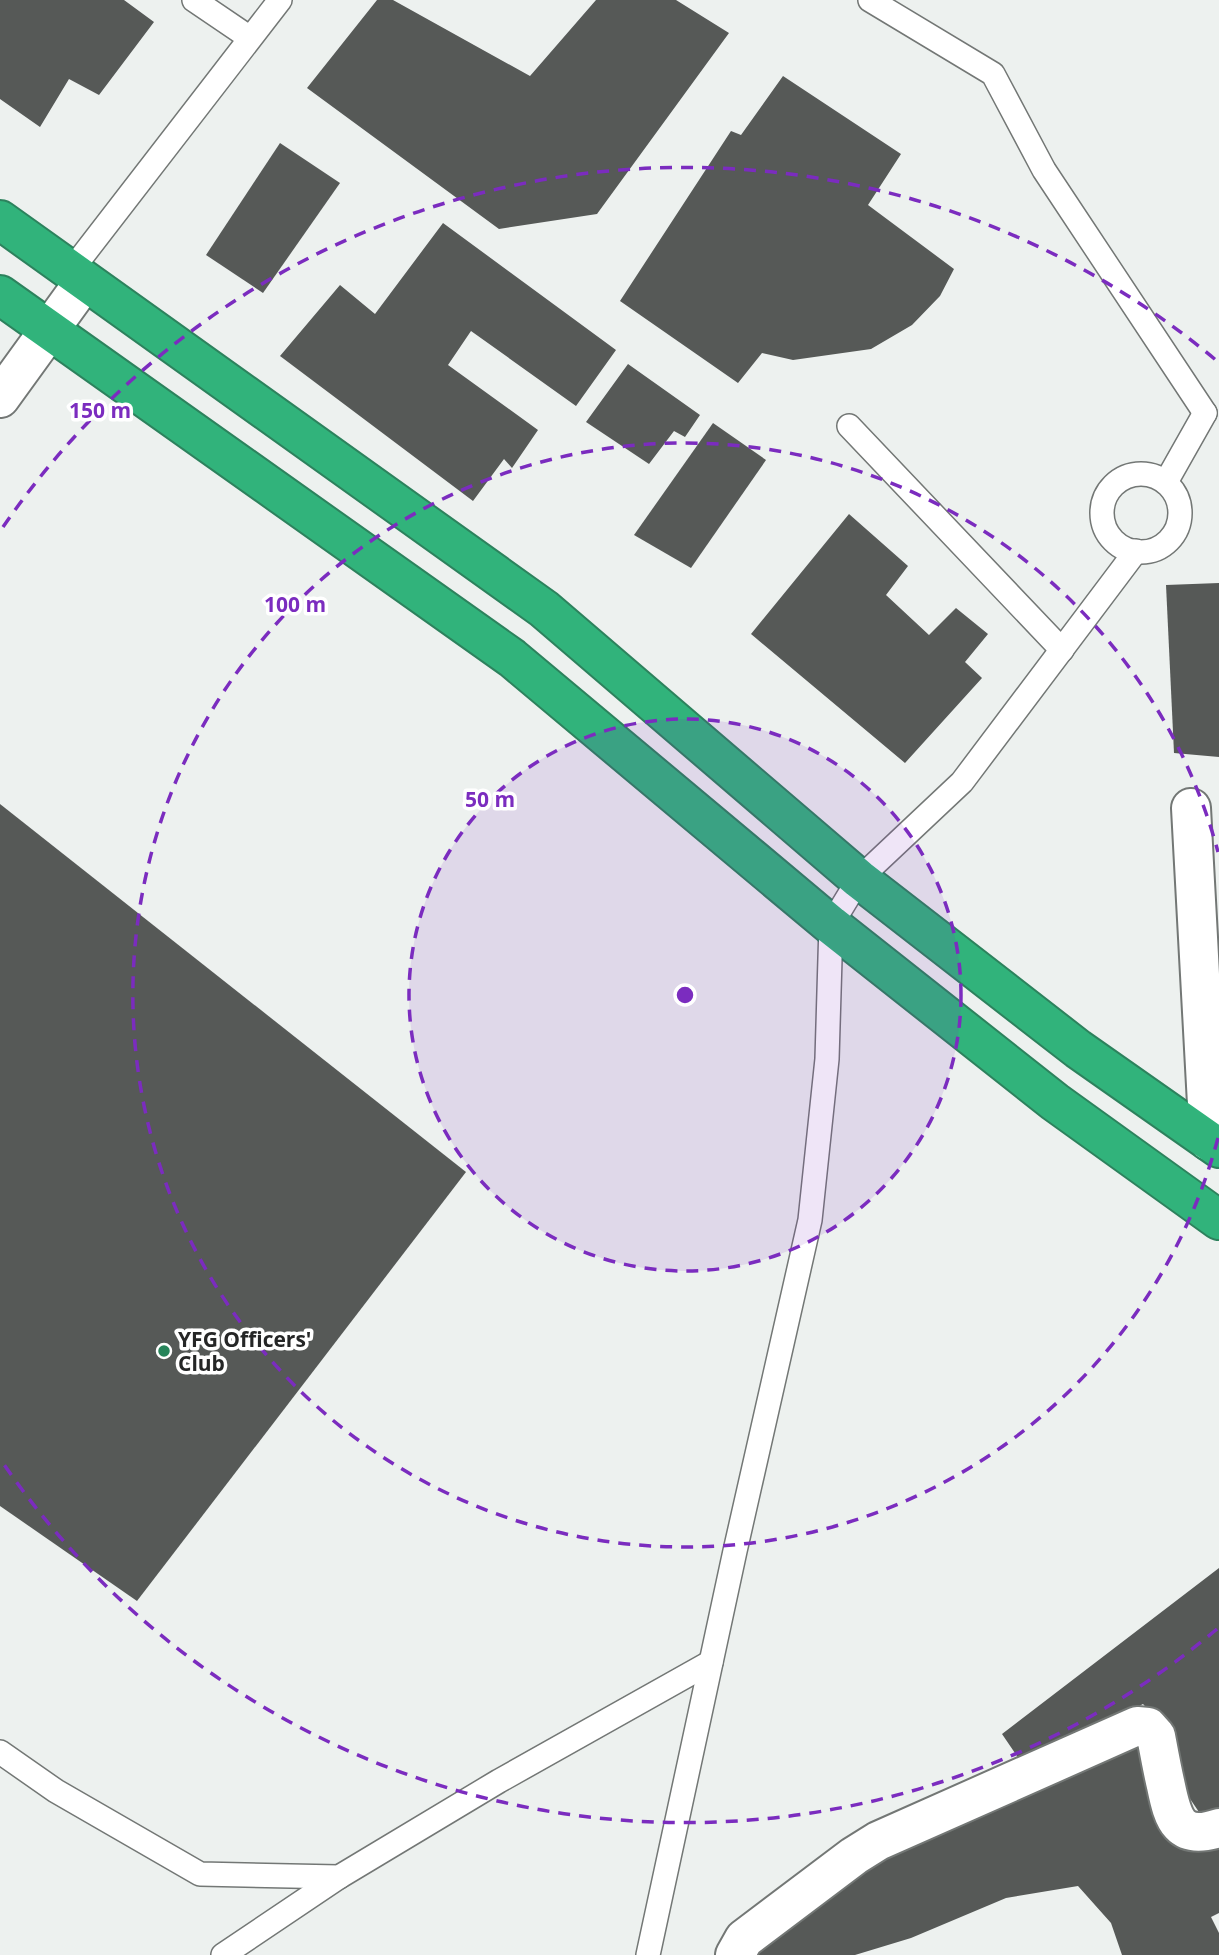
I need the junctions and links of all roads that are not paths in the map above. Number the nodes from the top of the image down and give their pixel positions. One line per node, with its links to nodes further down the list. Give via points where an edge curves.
1 (194, 0): 4 (lane)
2 (280, 0): 4 (lane)
3 (870, 0): 10 (lane, via 993,74 1044,170)
4 (250, 38): 6 (lane)
5 (0, 220): 6 (highway)
6 (77, 277): 8 (street); 16 (highway, via 544,609)
7 (0, 295): 8 (highway)
8 (49, 331): 9 (street); 17 (highway, via 512,659)
9 (0, 398)
10 (1212, 412): 12 (lane)
11 (849, 426): 14 (lane)
12 (1166, 482): 13 (lane, via 1179,506 1177,529 1160,547); 13 (lane, via 1141,473 1116,483 1107,493 1102,520 1107,532)
13 (1136, 551): 14 (lane)
14 (1062, 650): 16 (lane, via 962,782)
15 (1191, 808): 18 (street)
16 (859, 879): 17 (lane); 18 (highway, via 1078,1049)
17 (831, 925): 19 (highway, via 1055,1102); 20 (lane, via 827,1059 810,1220)
18 (1214, 1145)
19 (1219, 1220)
20 (711, 1662): 23 (lane); 25 (lane)
21 (0, 1752): 23 (lane, via 56,1791 200,1874)
22 (1219, 1828): 26 (street, via 1189,1832 1178,1825 1171,1812 1156,1736 1148,1727 1137,1726 878,1841 744,1939)
23 (339, 1877): 24 (lane)
24 (223, 1955)
25 (648, 1955)
26 (735, 1955)

